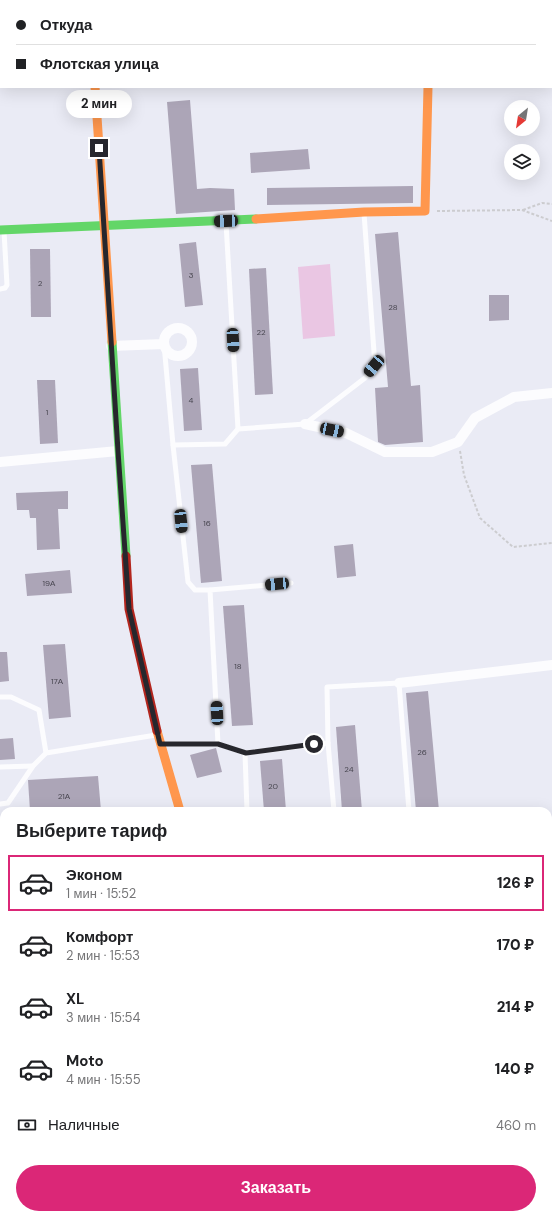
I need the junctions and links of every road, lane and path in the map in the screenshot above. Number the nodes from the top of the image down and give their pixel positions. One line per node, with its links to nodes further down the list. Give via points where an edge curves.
1 (95, 88): 9 (street)
2 (428, 88): 5 (street)
3 (552, 204): 4 (path, via 542,203)
4 (522, 210): 5 (path); 8 (path)
5 (425, 211): 6 (street)
6 (364, 212): 7 (street); 15 (lane, via 374,366 365,378)
7 (226, 221): 9 (street); 16 (lane)
8 (552, 221)
9 (105, 225): 10 (street); 13 (street)
10 (2, 230): 11 (lane, via 7,285)
11 (0, 289)
12 (164, 344): 13 (street); 18 (lane)
13 (112, 346): 19 (street)
14 (552, 393): 17 (street, via 514,397 475,418)
15 (305, 424): 16 (lane); 17 (street, via 346,433 385,452 432,452)
16 (238, 429): 18 (lane, via 225,444)
17 (458, 442): 21 (path, via 464,475 480,518 513,547)
18 (173, 445): 23 (lane, via 188,582 195,590)
19 (118, 451): 20 (street); 27 (street, via 129,609)
20 (0, 462)
21 (552, 543)
22 (290, 583): 23 (lane)
23 (210, 590): 30 (lane)
24 (552, 665): 25 (street)
25 (399, 683): 28 (lane, via 327,687); 39 (lane)
26 (0, 697): 31 (lane, via 11,697 39,710)
27 (157, 734): 29 (street); 31 (lane)
28 (328, 743): 32 (lane); 38 (lane)
29 (160, 744): 30 (lane); 36 (street)
30 (218, 744): 32 (lane)
31 (46, 753): 33 (lane)
32 (246, 753): 37 (lane)
33 (32, 766): 34 (lane); 35 (lane, via 8,803)
34 (0, 767)
35 (0, 804)
36 (179, 807)
37 (247, 807)
38 (334, 807)
39 (408, 807)

